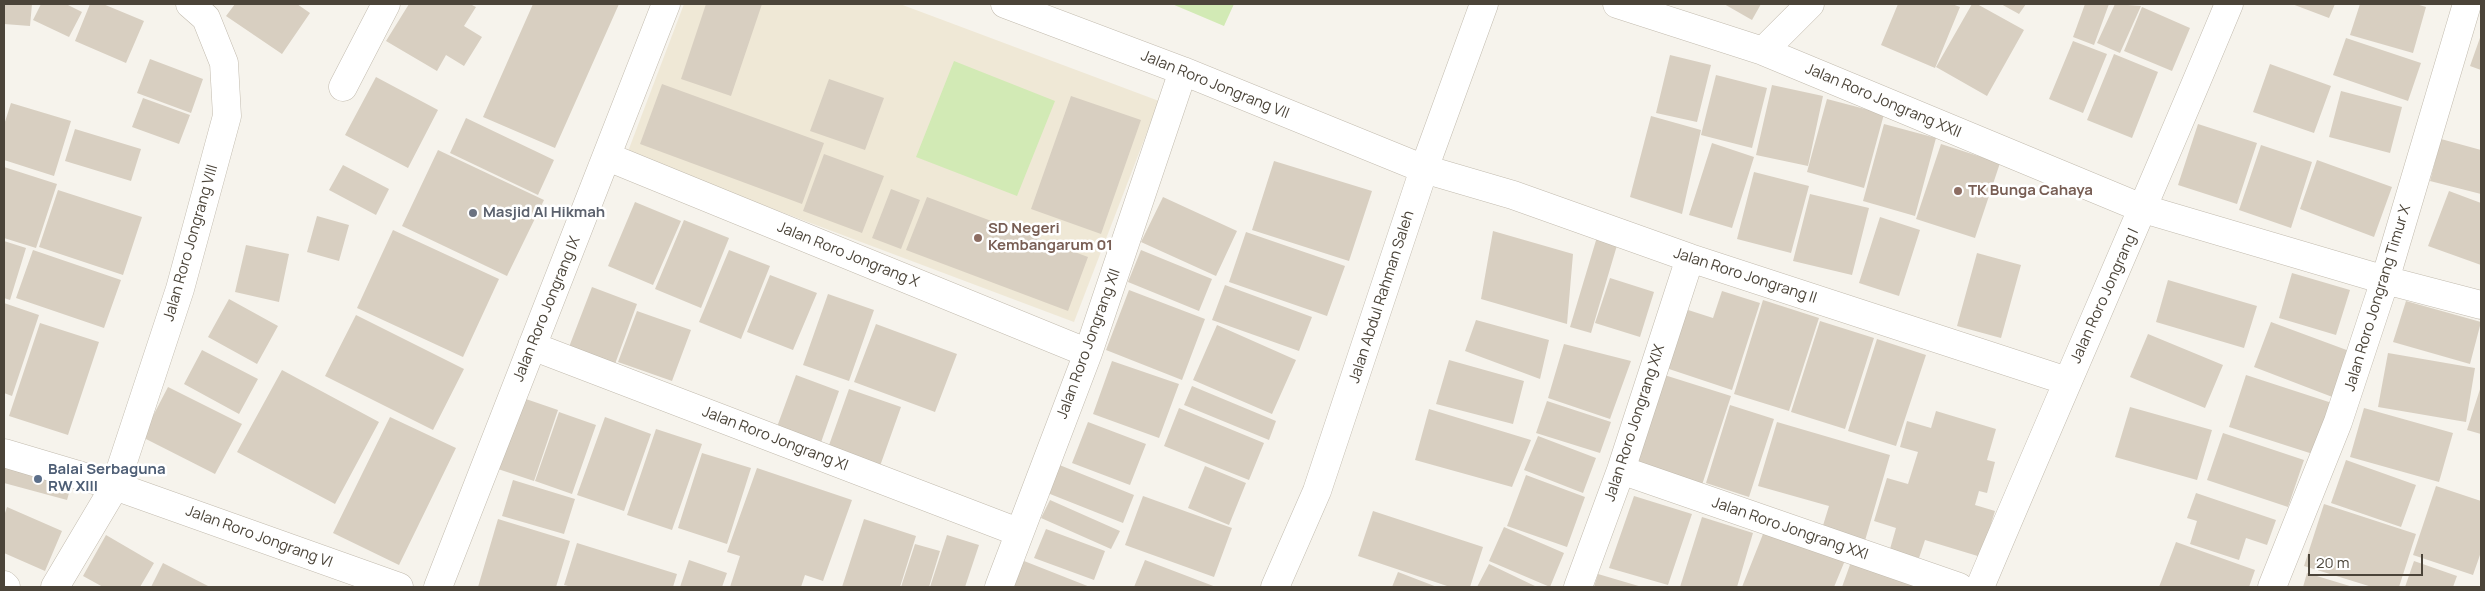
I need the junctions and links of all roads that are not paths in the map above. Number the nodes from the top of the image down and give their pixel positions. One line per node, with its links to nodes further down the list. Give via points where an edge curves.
1 (190, 4): 24 (street, Jalan Roro Jongrang VIII, via 206,18 224,63 227,116 180,288)
2 (386, 4): 12 (street)
3 (666, 4): 13 (street, Jalan Roro Jongrang IX)
4 (1005, 4): 11 (street, Jalan Roro Jongrang VII)
5 (1484, 4): 14 (street, Jalan Abdul Rahman Saleh)
6 (1617, 4): 10 (street, Jalan Roro Jongrang XXII)
7 (1810, 4): 10 (street)
8 (2229, 4): 15 (street, Jalan Roro Jongrang I)
9 (2467, 4): 17 (street, Jalan Roro Jongrang Timur X)
10 (1763, 51): 15 (street, Jalan Roro Jongrang XXII)
11 (1183, 71): 14 (street, Jalan Roro Jongrang VII); 20 (street, Jalan Roro Jongrang XII)
12 (343, 87)
13 (608, 157): 19 (street, Jalan Roro Jongrang IX); 20 (street, Jalan Roro Jongrang X)
14 (1424, 169): 16 (street, Jalan Roro Jongrang II, via 1513,195); 30 (street, Jalan Abdul Rahman Saleh, via 1317,491)
15 (2144, 209): 17 (street, Jalan Roro Jongrang XXII); 21 (street, Jalan Roro Jongrang I)
16 (1690, 258): 21 (street, Jalan Roro Jongrang II); 23 (street, Jalan Roro Jongrang XIX)
17 (2385, 280): 18 (street, Jalan Roro Jongrang XXII); 34 (street, Jalan Roro Jongrang Timur X, via 2338,422)
18 (2481, 305)
19 (532, 346): 25 (street, Jalan Roro Jongrang XI); 28 (street, Jalan Roro Jongrang IX)
20 (1088, 353): 25 (street, Jalan Roro Jongrang XII)
21 (2067, 380): 33 (street, Jalan Roro Jongrang I)
22 (4, 453): 24 (street, Jalan Roro Jongrang VI)
23 (1621, 470): 31 (street, Jalan Roro Jongrang XIX); 32 (street, Jalan Roro Jongrang XXI)
24 (115, 486): 26 (street, Jalan Roro Jongrang VIII); 27 (street, Jalan Roro Jongrang VI)
25 (1018, 532): 29 (street, Jalan Roro Jongrang XII)
26 (55, 587)
27 (399, 587)
28 (438, 587)
29 (999, 587)
30 (1275, 587)
31 (1578, 587)
32 (1959, 587)
33 (1980, 587)
34 (2272, 587)

